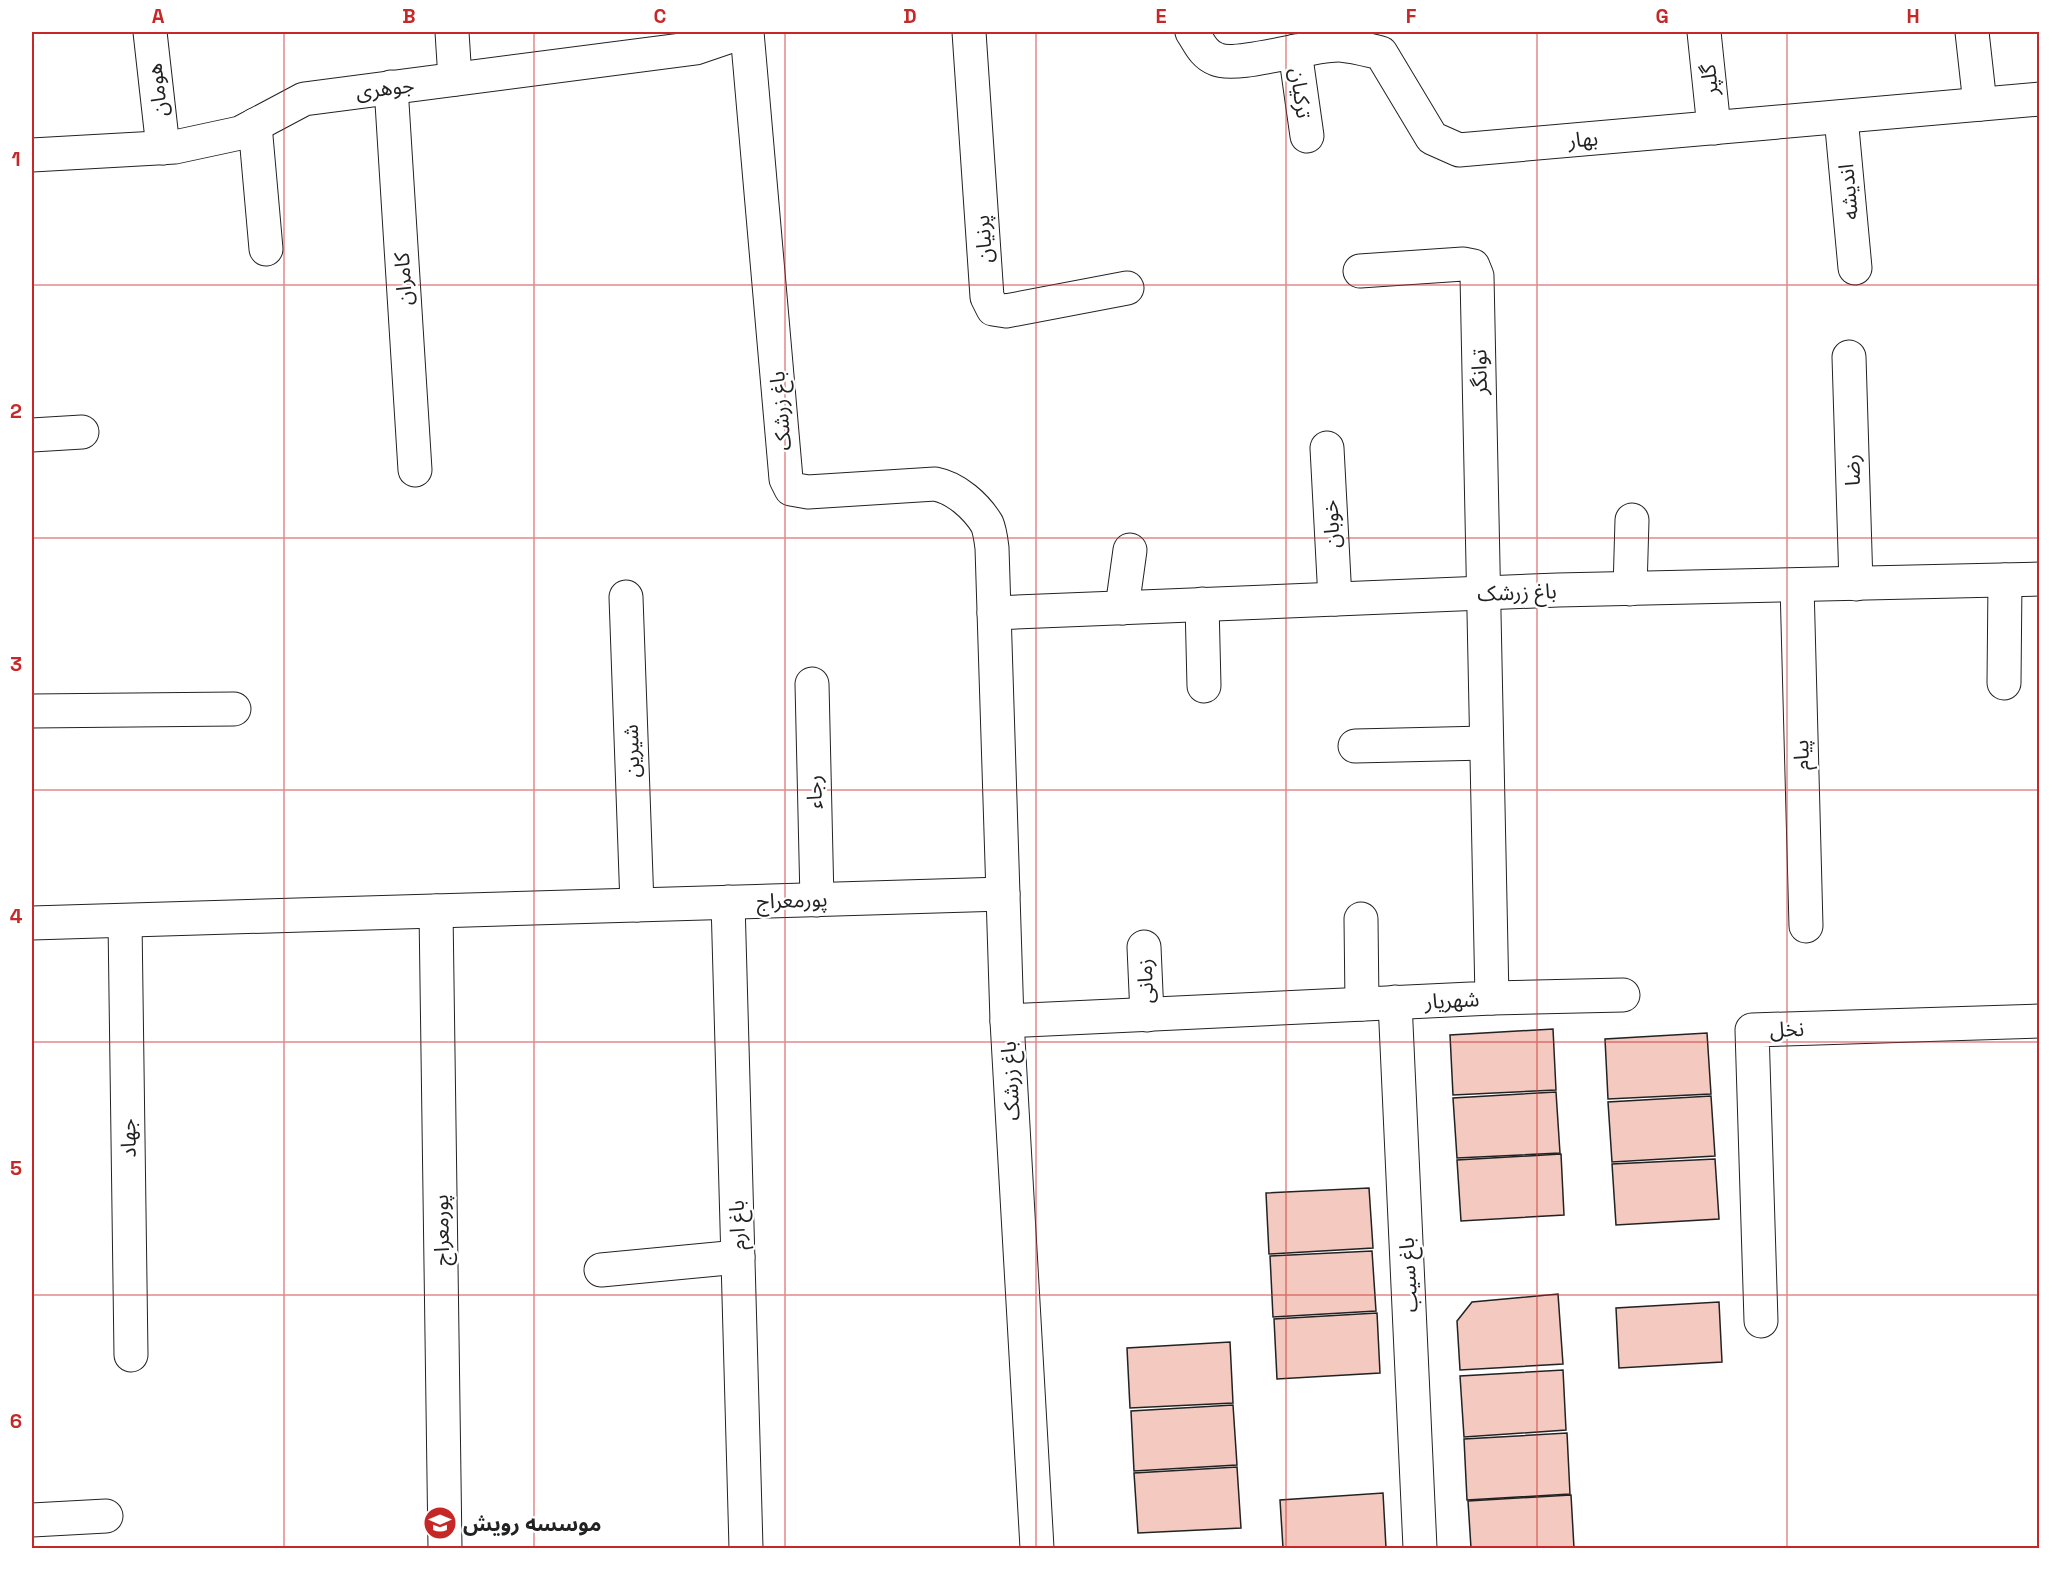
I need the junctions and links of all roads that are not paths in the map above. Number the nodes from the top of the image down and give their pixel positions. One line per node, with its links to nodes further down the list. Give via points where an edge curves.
1 (150, 32): 19 (street, هومان)
2 (452, 32): 11 (street)
3 (745, 32): 9 (street, جوهری, via 696,48); 42 (street, باغ زرشک, via 786,479 791,489 808,492 948,486 988,526)
4 (969, 32): 24 (street, پرنیان, via 987,297 993,309 1006,311)
5 (1192, 32): 10 (street, بهار, via 1205,52 1217,60 1230,62)
6 (1704, 32): 17 (street, گلپر)
7 (1972, 32): 14 (street)
8 (1381, 42): 10 (street, بهار); 17 (street, بهار, via 1432,138 1459,150)
9 (654, 43): 11 (street, جوهری)
10 (1295, 51): 18 (street, ترکیان)
11 (455, 79): 12 (street, جوهری)
12 (391, 87): 16 (street, جوهری, via 304,99); 29 (street, کامران)
13 (2040, 99): 14 (street, بهار)
14 (1980, 104): 15 (street, بهار)
15 (1841, 117): 17 (street, بهار); 22 (street, اندیشه)
16 (255, 125): 19 (street, جوهری, via 240,133); 21 (street)
17 (1714, 128)
18 (1307, 136)
19 (164, 148): 20 (street, جوهری)
20 (32, 155)
21 (266, 249)
22 (1855, 268)
23 (1360, 271): 37 (street, توانگر, via 1463,264 1473,266 1477,276)
24 (1127, 288)
25 (1849, 357): 34 (street, رضا)
26 (82, 432): 27 (street)
27 (32, 435)
28 (1327, 448): 39 (street, خوبان)
29 (415, 470)
30 (1632, 520): 36 (street)
31 (1130, 550): 41 (street)
32 (2040, 579): 33 (street, باغ زرشک)
33 (2005, 580): 34 (street, باغ زرشک); 43 (street)
34 (1856, 584): 35 (street, باغ زرشک)
35 (1797, 585): 36 (street, باغ زرشک); 58 (street, پیام)
36 (1630, 589): 37 (street, باغ زرشک)
37 (1483, 593): 39 (street, باغ زرشک); 48 (street, شهریار)
38 (626, 597): 53 (street, شیرین)
39 (1335, 599): 40 (street, باغ زرشک)
40 (1202, 604): 41 (street, باغ زرشک); 45 (street)
41 (1122, 608): 42 (street, باغ زرشک)
42 (994, 613): 50 (street, باغ زرشک)
43 (2004, 683)
44 (812, 684): 51 (street, رجاء)
45 (1204, 686)
46 (234, 709): 47 (street)
47 (32, 711)
48 (1486, 743): 49 (street); 61 (street, شهریار)
49 (1355, 746)
50 (1003, 894): 51 (street, پورمعراج); 66 (street, باغ زرشک)
51 (817, 900): 52 (street, پورمعراج)
52 (728, 902): 53 (street, پورمعراج); 67 (street, باغ ارم)
53 (637, 905): 54 (street, پورمعراج)
54 (436, 911): 56 (street, پورمعراج); 73 (street, پورمعراج)
55 (1360, 919): 63 (street)
56 (125, 921): 57 (street, پورمعراج); 70 (street, جهاد)
57 (32, 923)
58 (1806, 926)
59 (1144, 946): 64 (street, زمانی)
60 (1623, 995): 61 (street)
61 (1492, 998): 62 (street, شهریار)
62 (1395, 1002): 63 (street, شهریار); 76 (street, باغ سیب)
63 (1362, 1004): 64 (street, شهریار)
64 (1147, 1015): 66 (street, شهریار)
65 (2040, 1021): 69 (street, نخل, via 1752,1030)
66 (1007, 1022): 75 (street, باغ زرشک)
67 (738, 1257): 68 (street); 74 (street, باغ ارم)
68 (601, 1270)
69 (1761, 1321)
70 (131, 1355)
71 (106, 1516): 72 (street)
72 (32, 1520)
73 (446, 1548)
74 (746, 1548)
75 (1037, 1548)
76 (1420, 1548)

